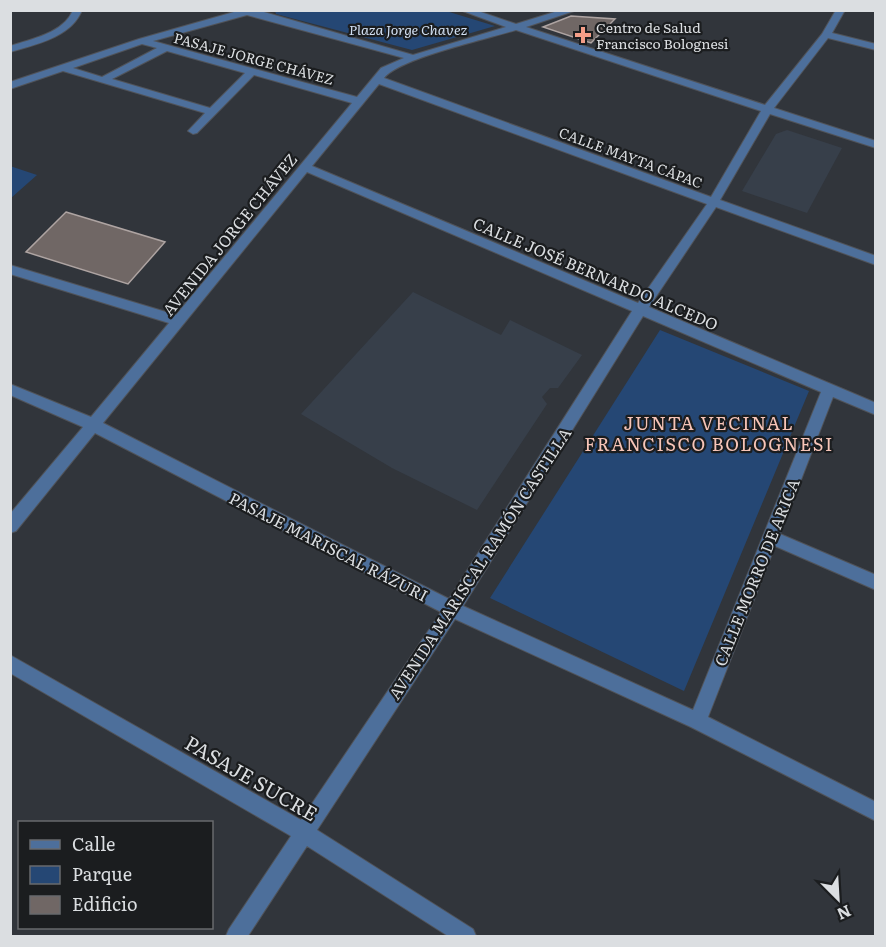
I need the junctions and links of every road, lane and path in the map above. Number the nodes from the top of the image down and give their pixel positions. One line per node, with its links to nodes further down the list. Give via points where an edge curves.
1 (78, 10): 11 (street, via 75,21 67,27)
2 (464, 10): 6 (street)
3 (573, 10): 6 (street, AVENIDA JORGE CHÁVEZ)
4 (841, 10): 7 (street, AVENIDA MARISCAL RAMÓN CASTILLA)
5 (251, 11): 8 (street); 12 (street)
6 (517, 28): 12 (street, AVENIDA JORGE CHÁVEZ); 19 (street)
7 (826, 35): 9 (street); 19 (street, AVENIDA MARISCAL RAMÓN CASTILLA)
8 (142, 41): 10 (street, PASAJE JORGE CHÁVEZ); 13 (street)
9 (876, 47)
10 (165, 48): 14 (street, PASAJE JORGE CHÁVEZ); 16 (street)
11 (10, 49)
12 (413, 58): 15 (street, AVENIDA JORGE CHÁVEZ, via 392,65)
13 (62, 68): 16 (street); 17 (street)
14 (251, 72): 18 (street, PASAJE JORGE CHÁVEZ); 20 (street)
15 (376, 79): 18 (street, AVENIDA JORGE CHÁVEZ); 24 (street, CALLE MAYTA CÁPAC)
16 (103, 80): 20 (street)
17 (10, 86)
18 (358, 101): 23 (street, AVENIDA JORGE CHÁVEZ)
19 (767, 110): 22 (street); 24 (street, AVENIDA MARISCAL RAMÓN CASTILLA)
20 (212, 112): 21 (street)
21 (194, 131)
22 (876, 145)
23 (304, 167): 27 (street, CALLE JOSÉ BERNARDO ALCEDO); 28 (street, AVENIDA JORGE CHÁVEZ)
24 (713, 203): 25 (street, CALLE MAYTA CÁPAC); 27 (street, AVENIDA MARISCAL RAMÓN CASTILLA)
25 (876, 261)
26 (10, 269): 28 (street)
27 (640, 310): 30 (street, CALLE JOSÉ BERNARDO ALCEDO); 36 (street, AVENIDA MARISCAL RAMÓN CASTILLA)
28 (178, 321): 32 (street, AVENIDA JORGE CHÁVEZ)
29 (10, 389): 32 (street, PASAJE MARISCAL RÁZURI)
30 (829, 390): 31 (street, CALLE JOSÉ BERNARDO ALCEDO); 34 (street, CALLE MORRO DE ARICA)
31 (876, 409)
32 (93, 425): 33 (street, AVENIDA JORGE CHÁVEZ); 36 (street, PASAJE MARISCAL RÁZURI)
33 (10, 526)
34 (770, 537): 35 (street); 38 (street, CALLE MORRO DE ARICA)
35 (876, 583)
36 (452, 609): 38 (street, PASAJE MARISCAL RÁZURI); 40 (street, AVENIDA MARISCAL RAMÓN CASTILLA)
37 (10, 663): 40 (street, PASAJE SUCRE)
38 (697, 721): 39 (street, PASAJE MARISCAL RÁZURI)
39 (876, 812)
40 (303, 832): 41 (street, AVENIDA MARISCAL RAMÓN CASTILLA); 42 (street, PASAJE SUCRE)
41 (236, 936)
42 (466, 936)

